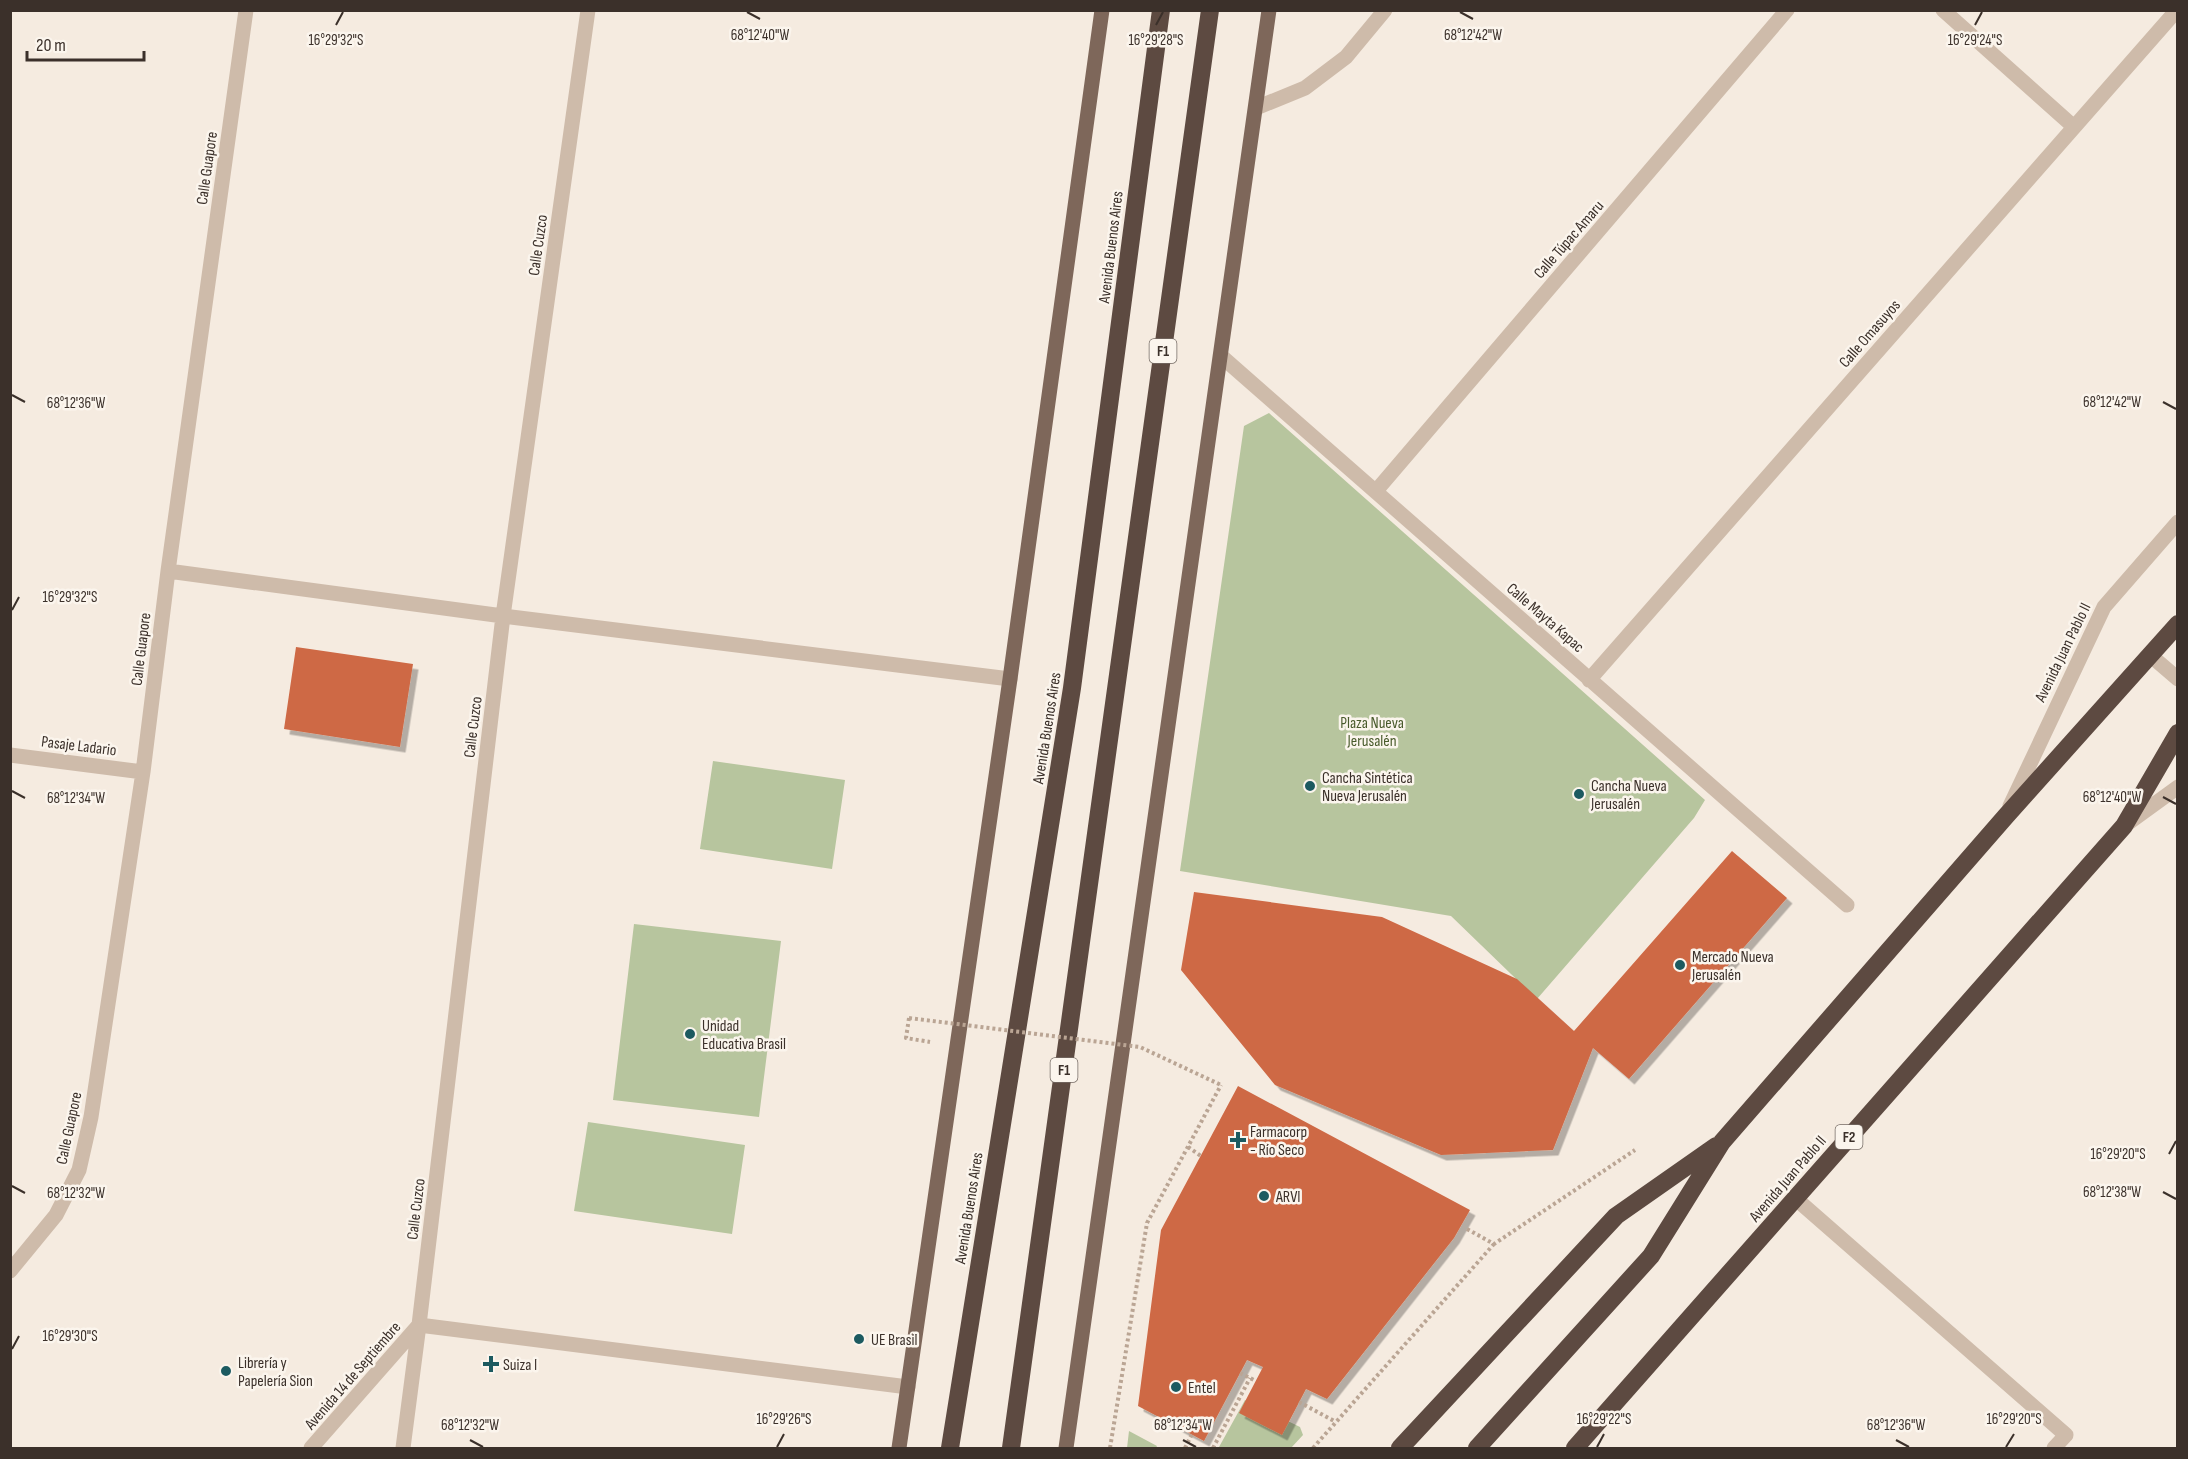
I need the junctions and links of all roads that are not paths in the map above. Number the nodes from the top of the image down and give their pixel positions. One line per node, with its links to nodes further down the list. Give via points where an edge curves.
1 (246, 10): 16 (street, Calle Guapore)
2 (588, 10): 17 (street, Calle Cuzco)
3 (1102, 10): 20 (main road, Avenida Buenos Aires)
4 (1161, 10): 38 (highway, Avenida Buenos Aires, via 1072,688)
5 (1210, 10): 39 (highway, F1)
6 (1269, 10): 11 (main road)
7 (1385, 10): 11 (street, via 1346,57 1305,88)
8 (1787, 10): 14 (street, Calle Túpac Amaru)
9 (1943, 10): 12 (street)
10 (2177, 10): 12 (street, Calle Omasuyos)
11 (1256, 108): 13 (main road)
12 (2073, 127): 22 (street, Calle Omasuyos)
13 (1221, 356): 14 (street, Calle Mayta Kapac); 40 (main road)
14 (1376, 491): 22 (street, Calle Mayta Kapac)
15 (2178, 522): 27 (street, Avenida Juan Pablo II, via 2104,607)
16 (168, 571): 17 (street); 25 (street, Calle Guapore)
17 (503, 616): 20 (street); 33 (street, Calle Cuzco)
18 (2178, 624): 19 (highway, Avenida Juan Pablo II)
19 (2150, 655): 21 (street); 27 (highway, Avenida Juan Pablo II)
20 (1010, 679): 34 (main road, Avenida Buenos Aires)
21 (2178, 679)
22 (1589, 680): 29 (street, Calle Mayta Kapac)
23 (2178, 734): 28 (highway, Avenida Juan Pablo II / F2)
24 (10, 755): 25 (street, Pasaje Ladario)
25 (143, 772): 32 (street, Calle Guapore, via 91,1117 79,1170 56,1215)
26 (2178, 787): 28 (street, Avenida Juan Pablo II)
27 (2006, 816): 30 (highway, Avenida Juan Pablo II)
28 (2124, 826): 31 (highway, Avenida Juan Pablo II / F2)
29 (1847, 905)
30 (1722, 1142): 41 (highway, via 1616,1216); 42 (highway, Avenida Juan Pablo II, via 1651,1256)
31 (1795, 1198): 43 (highway, Avenida Juan Pablo II / F2); 44 (street, via 2066,1435)
32 (10, 1270)
33 (419, 1326): 34 (street); 35 (street, Avenida 14 de Septiembre); 36 (street, Calle Cuzco)
34 (908, 1387): 37 (main road, Avenida Buenos Aires)
35 (311, 1449)
36 (403, 1449)
37 (899, 1449)
38 (950, 1449)
39 (1011, 1449)
40 (1066, 1449)
41 (1400, 1449)
42 (1477, 1449)
43 (1575, 1449)
44 (2054, 1449)

